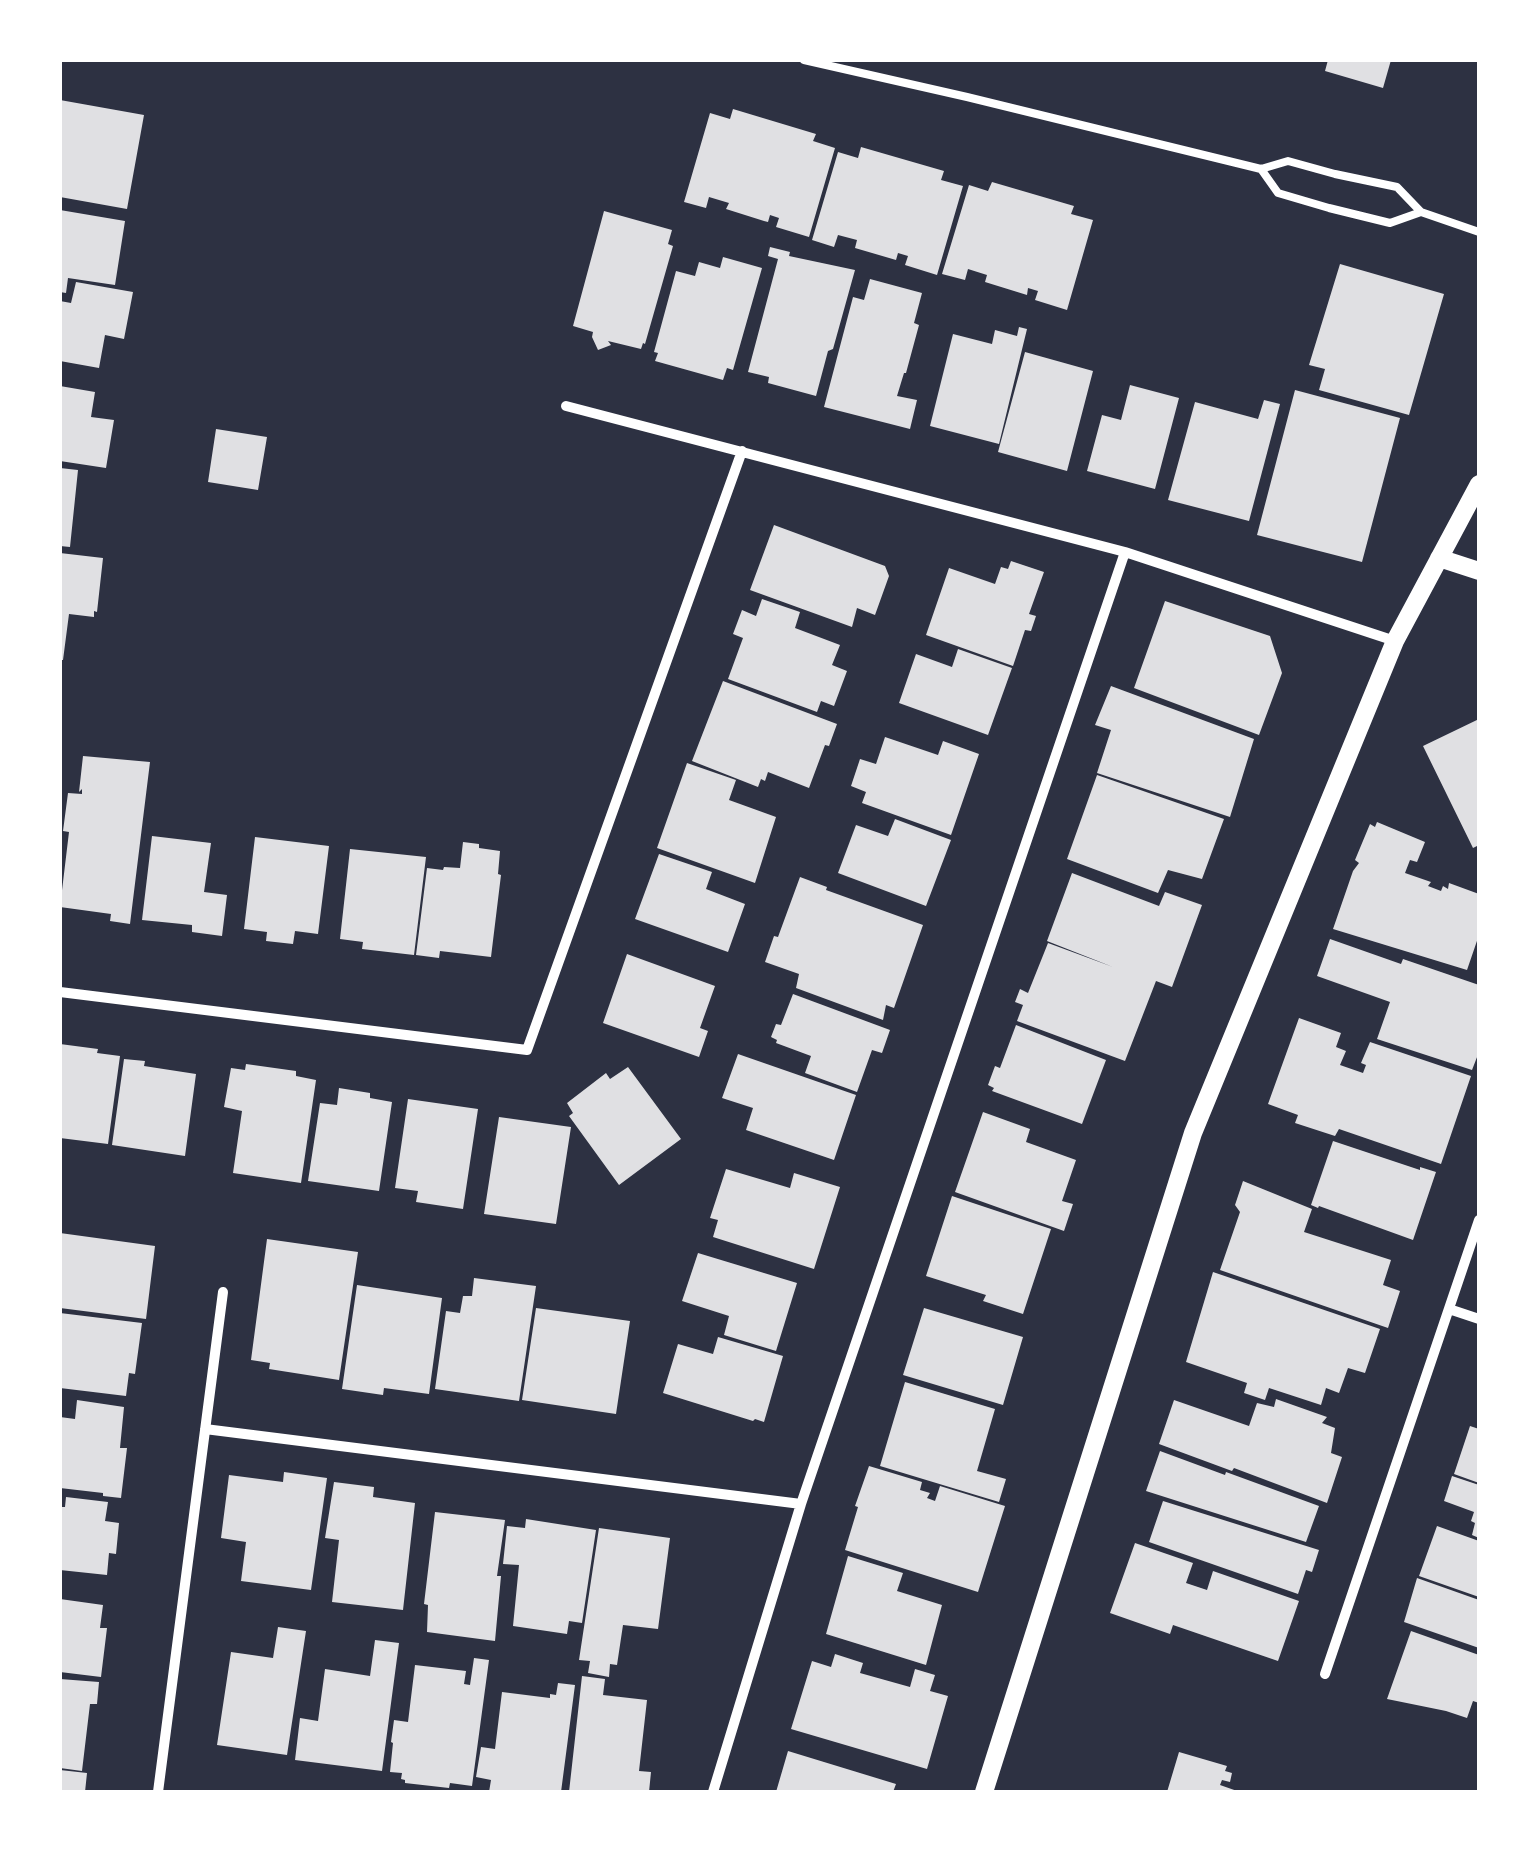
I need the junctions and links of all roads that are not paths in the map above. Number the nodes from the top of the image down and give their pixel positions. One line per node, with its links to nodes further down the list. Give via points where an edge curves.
1 (804, 60): 2 (lane)
2 (1261, 170): 3 (lane, via 1288,161 1397,187); 3 (lane, via 1278,193 1329,208 1390,222)
3 (1421, 212): 4 (lane)
4 (1479, 232)
5 (566, 406): 6 (street)
6 (742, 451): 8 (street); 12 (street, via 526,1050)
7 (1479, 484): 9 (street)
8 (1125, 552): 11 (street); 18 (street)
9 (1439, 558): 10 (street); 11 (street)
10 (1479, 571)
11 (1395, 641): 22 (street, via 1193,1133)
12 (60, 992)
13 (1479, 1220): 15 (street)
14 (222, 1292): 17 (street)
15 (1449, 1309): 16 (street); 19 (street)
16 (1479, 1319)
17 (205, 1429): 18 (street); 20 (street)
18 (801, 1504): 21 (street)
19 (1325, 1674)
20 (158, 1792)
21 (713, 1792)
22 (984, 1792)

